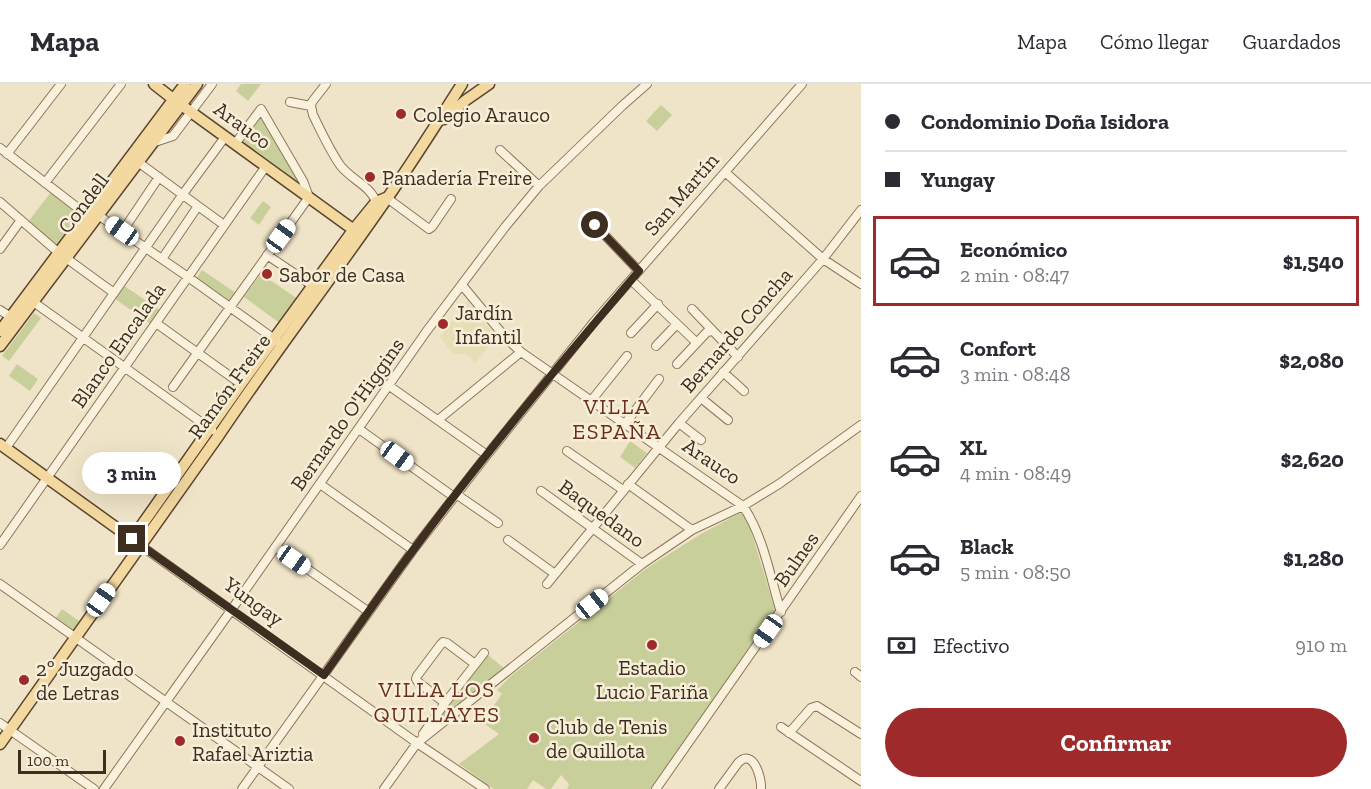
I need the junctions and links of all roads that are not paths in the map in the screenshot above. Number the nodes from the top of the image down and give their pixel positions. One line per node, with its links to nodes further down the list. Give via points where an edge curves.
1 (61, 84): 23 (street)
2 (121, 84): 28 (street)
3 (170, 84): 12 (street)
4 (185, 84): 13 (main road, Condell)
5 (197, 84): 13 (main road, Condell)
6 (212, 84): 16 (street)
7 (326, 84): 15 (street)
8 (489, 84): 11 (main road); 17 (main road)
9 (647, 84): 29 (street, Bernardo O'Higgins)
10 (802, 84): 26 (street, San Martín)
11 (468, 85): 17 (main road, Ramón Freire, via 455,95)
12 (156, 86): 13 (main road, Arauco)
13 (177, 102): 16 (main road, Arauco); 19 (main road, Condell); 37 (main road, Condell)
14 (290, 102): 15 (street)
15 (312, 110): 33 (street, via 341,166)
16 (191, 112): 18 (main road, Arauco); 19 (street, via 173,136)
17 (431, 132): 33 (main road, Ramón Freire)
18 (225, 137): 20 (main road, Arauco); 30 (street)
19 (155, 142): 24 (main road, Condell)
20 (235, 144): 25 (main road, Arauco); 31 (street, Arauco, via 261,109)
21 (0, 148): 23 (street)
22 (500, 150): 29 (street)
23 (7, 154): 28 (street)
24 (138, 162): 27 (street); 37 (main road, Condell)
25 (266, 166): 31 (main road, Arauco); 39 (street, Blanco Encalada)
26 (725, 172): 48 (street); 49 (street, San Martín)
27 (159, 177): 30 (street); 41 (street)
28 (45, 183): 37 (street)
29 (539, 186): 53 (street, Bernardo O'Higgins)
30 (183, 194): 35 (street); 44 (street)
31 (309, 197): 42 (main road, Arauco); 45 (street)
32 (451, 199): 33 (street, via 429,229)
33 (381, 200): 42 (main road, Ramón Freire); 42 (main road, Ramón Freire, via 376,214)
34 (0, 202): 38 (street)
35 (198, 206): 39 (street); 47 (street)
36 (861, 210): 48 (street, Bernardo Concha)
37 (93, 215): 41 (street); 46 (main road, Condell)
38 (21, 220): 43 (street); 46 (street)
39 (224, 225): 50 (street, Blanco Encalada)
40 (595, 225): 49 (street)
41 (122, 231): 44 (street)
42 (357, 232): 54 (main road, Ramón Freire); 68 (main road, Ramón Freire)
43 (0, 249)
44 (146, 249): 47 (street); 55 (street)
45 (267, 255): 54 (street); 58 (street)
46 (62, 256): 55 (street); 56 (main road, Condell); 61 (main road, Condell)
47 (162, 259): 50 (street)
48 (823, 259): 52 (street); 75 (street, Bernardo Concha)
49 (639, 271): 51 (street, San Martín)
50 (188, 277): 58 (street); 62 (street, Blanco Encalada)
51 (631, 280): 57 (street); 79 (street, San Martín)
52 (861, 284)
53 (462, 285): 73 (street, Arauco); 82 (street, Bernardo O'Higgins)
54 (313, 286): 68 (main road, Ramón Freire)
55 (114, 292): 67 (street)
56 (32, 302): 67 (street); 70 (main road, Condell)
57 (658, 304): 63 (street); 66 (street)
58 (230, 307): 68 (street); 72 (street)
59 (692, 309): 65 (street)
60 (0, 310): 61 (street)
61 (11, 317): 64 (main road, Condell)
62 (156, 322): 72 (street); 77 (street, Blanco Encalada)
63 (677, 324): 69 (street); 71 (street)
64 (0, 331)
65 (711, 331): 69 (street); 75 (street)
66 (631, 333)
67 (82, 338): 77 (street); 95 (street)
68 (279, 342): 81 (main road, Ramón Freire); 93 (main road, Ramón Freire, via 253,385)
69 (697, 343): 76 (street)
70 (0, 346)
71 (656, 346)
72 (198, 352): 81 (street); 83 (street)
73 (521, 352): 79 (street, Arauco); 87 (street)
74 (627, 356): 86 (street)
75 (738, 357): 78 (street, Bernardo Concha)
76 (677, 364)
77 (124, 367): 93 (street); 99 (street, Blanco Encalada)
78 (723, 372): 84 (street); 85 (street, Bernardo Concha)
79 (552, 374): 86 (street, Arauco); 98 (street, San Martín)
80 (659, 379): 90 (street)
81 (241, 384): 93 (main road, Ramón Freire)
82 (388, 385): 87 (street); 92 (street, Bernardo O'Higgins)
83 (173, 387)
84 (744, 391)
85 (701, 398): 88 (street); 89 (street, Bernardo Concha)
86 (591, 401): 90 (street, Arauco)
87 (438, 420): 98 (street)
88 (728, 420)
89 (679, 423): 94 (street); 96 (street, Bernardo Concha)
90 (625, 424): 96 (street, Arauco)
91 (861, 425): 105 (street)
92 (359, 429): 100 (street, Bernardo O'Higgins); 103 (street)
93 (215, 432): 110 (main road, Ramón Freire)
94 (701, 440)
95 (3, 446): 99 (main road, Yungay)
96 (659, 448): 101 (street, Bernardo Concha); 105 (street, Arauco)
97 (567, 451): 101 (street)
98 (487, 455): 103 (street, San Martín)
99 (47, 478): 110 (main road, Yungay); 111 (street, Blanco Encalada)
100 (320, 484): 112 (street, Bernardo O'Higgins); 113 (street)
101 (625, 487): 107 (street, Bernardo Concha); 108 (street)
102 (541, 491): 107 (street, Baquedano)
103 (455, 496): 106 (street); 113 (street, San Martín)
104 (861, 496): 120 (street, Bulnes)
105 (743, 506): 108 (street); 120 (street, Arauco, via 752,518)
106 (498, 523)
107 (592, 529): 114 (street, Baquedano); 115 (street, Bernardo Concha)
108 (692, 530): 114 (street)
109 (508, 540): 115 (street)
110 (136, 542): 118 (street, Yungay); 121 (main road, Ramón Freire)
111 (0, 545)
112 (276, 547): 118 (street, Bernardo O'Higgins); 119 (street)
113 (413, 550): 119 (street, San Martín)
114 (642, 564): 132 (street)
115 (555, 574): 117 (street, Bernardo Concha)
116 (0, 584): 121 (street)
117 (547, 584)
118 (232, 609): 124 (street, Yungay); 125 (street, Bernardo O'Higgins)
119 (369, 612): 124 (street, San Martín)
120 (781, 612): 142 (street, Bulnes)
121 (75, 638): 125 (street); 129 (main road, Ramón Freire)
122 (484, 653): 123 (street)
123 (475, 664): 126 (street); 126 (street, via 447,643 441,644 416,678)
124 (324, 675): 132 (street, Yungay); 134 (street, San Martín)
125 (166, 701): 134 (street); 137 (street, Bernardo O'Higgins)
126 (445, 703): 132 (street)
127 (0, 723): 129 (street)
128 (781, 728): 130 (street)
129 (10, 730): 133 (main road, Ramón Freire); 136 (street)
130 (789, 733): 131 (street, via 817,706); 135 (street)
131 (861, 734)
132 (417, 743): 140 (street); 141 (street, Yungay)
133 (0, 744)
134 (258, 766): 138 (street, San Martín); 139 (street)
135 (861, 782)
136 (94, 789)
137 (104, 789)
138 (242, 789)
139 (289, 789)
140 (384, 789)
141 (485, 789)
142 (656, 789)
143 (719, 789): 144 (street, via 746,758 755,765)
144 (761, 789)

